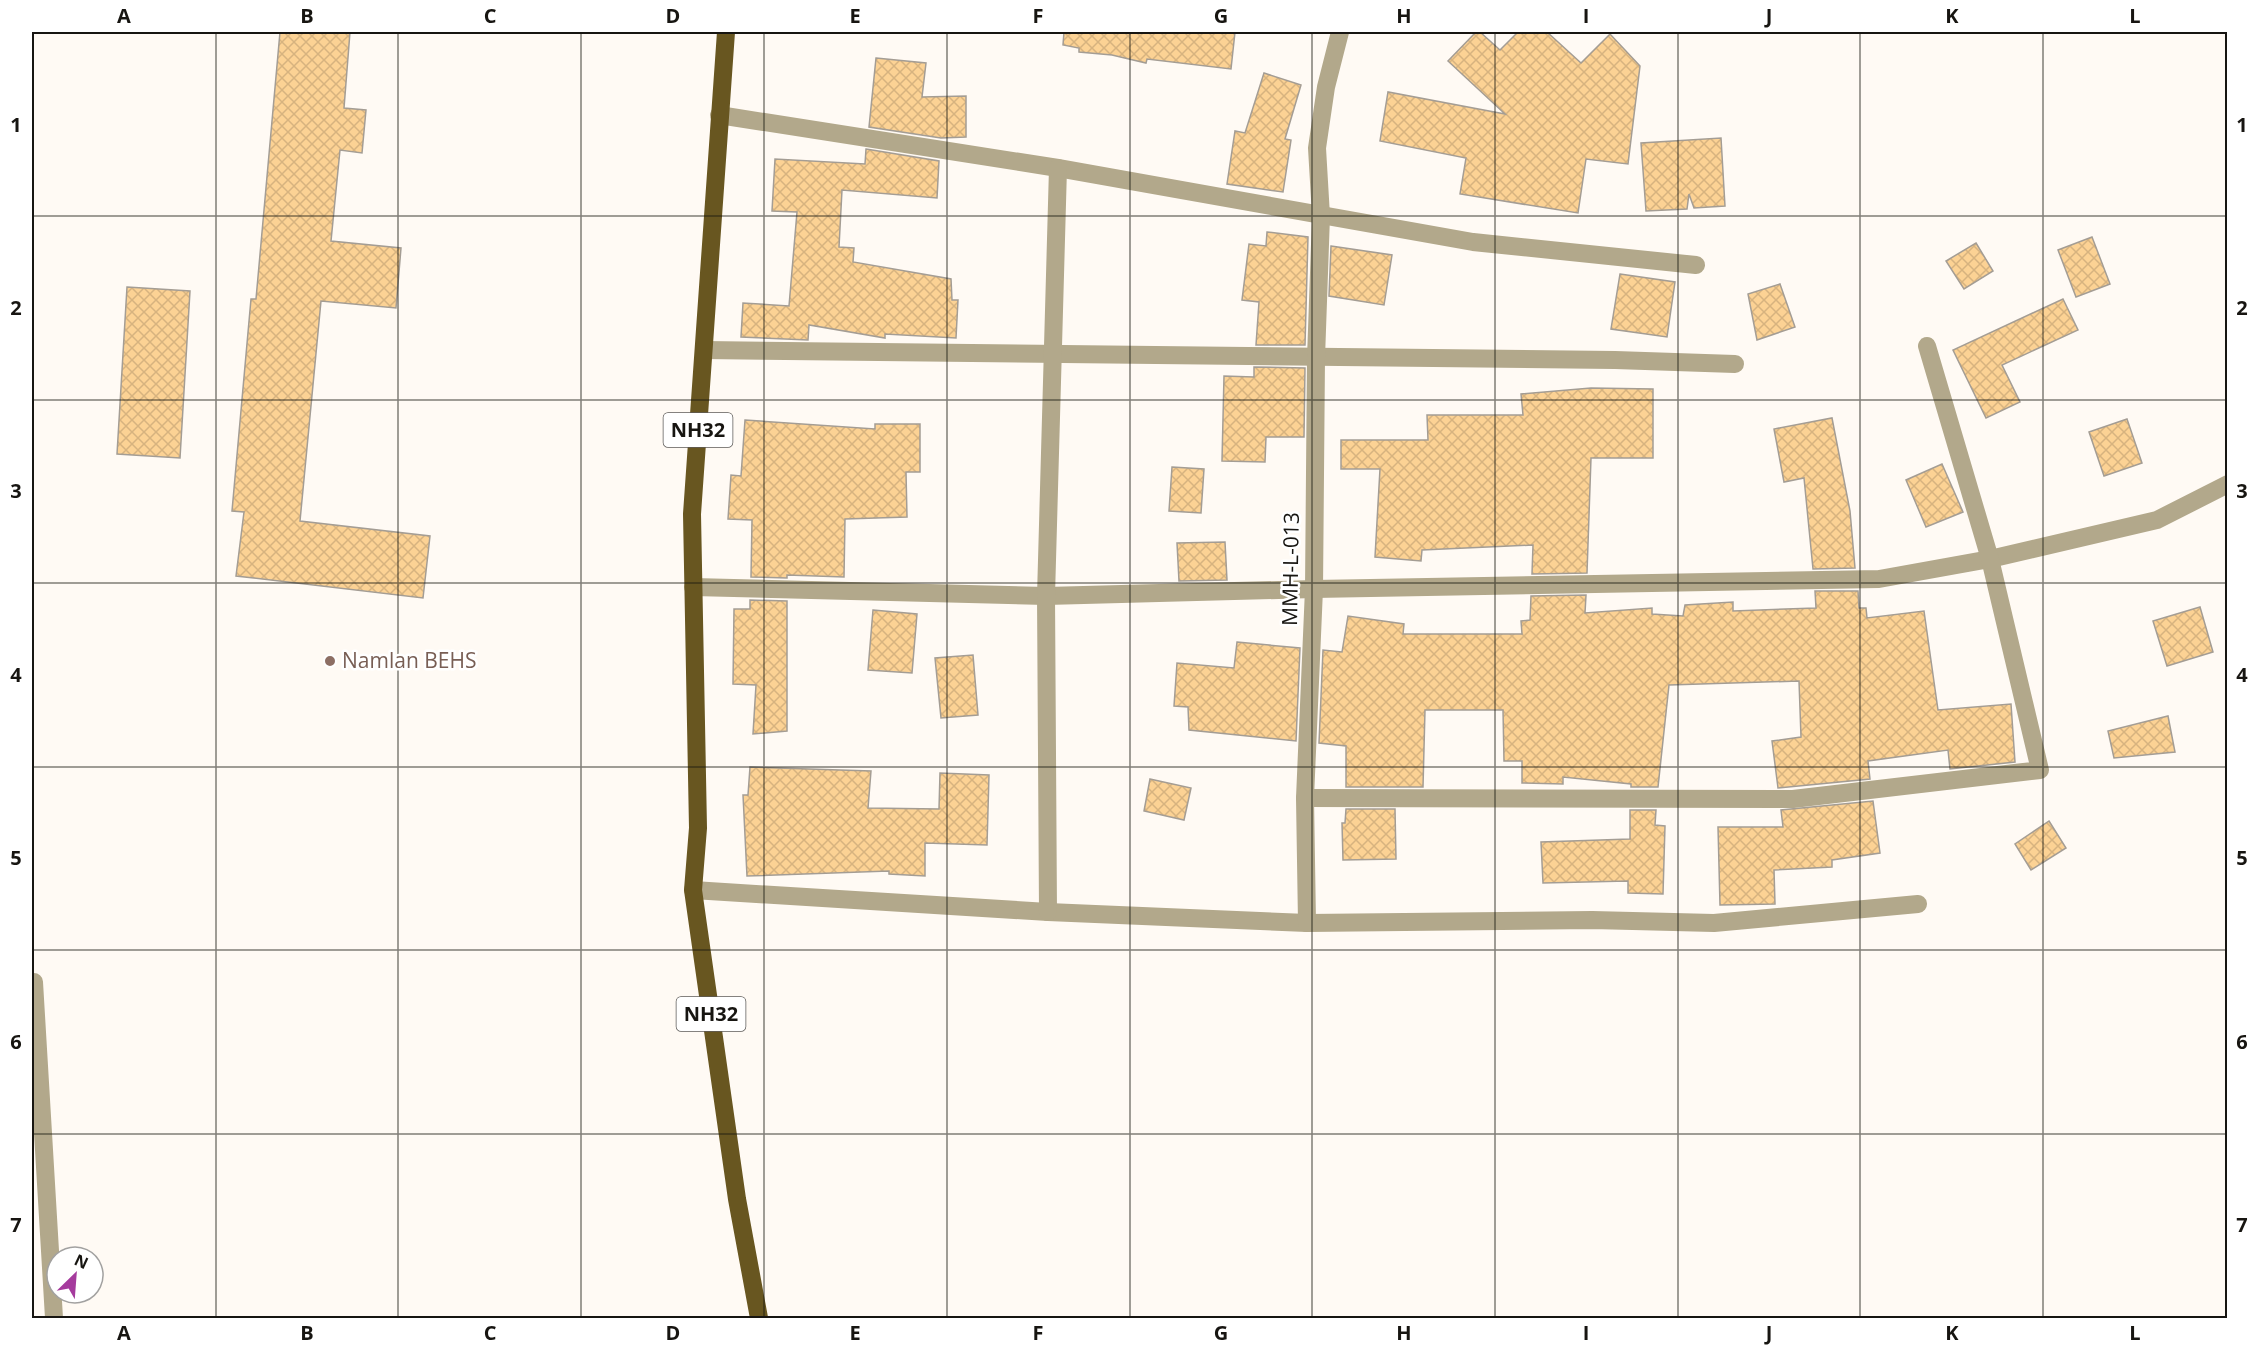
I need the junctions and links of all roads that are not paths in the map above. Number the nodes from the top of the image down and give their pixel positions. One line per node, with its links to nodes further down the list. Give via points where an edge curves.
1 (726, 32): 3 (highway, NH32)
2 (1340, 32): 5 (street, MMH-L-013, via 1326,87 1317,148)
3 (719, 115): 4 (street); 8 (highway, NH32)
4 (1058, 168): 5 (street); 9 (street)
5 (1321, 216): 6 (street, via 1473,242); 10 (street, MMH-L-013)
6 (1695, 265)
7 (1927, 346): 13 (street)
8 (704, 350): 9 (street); 14 (highway, NH32, via 692,514)
9 (1054, 352): 10 (street); 16 (street)
10 (1316, 358): 11 (street); 15 (street, MMH-L-013)
11 (1735, 364)
12 (2228, 484): 13 (street, via 2157,520)
13 (1990, 559): 15 (street, via 1879,579); 17 (street, via 2040,770 1792,799)
14 (693, 588): 16 (street); 18 (highway, NH32, via 698,828)
15 (1314, 589): 16 (street); 17 (street, MMH-L-013)
16 (1046, 596): 20 (street)
17 (1305, 798): 21 (street, MMH-L-013)
18 (693, 890): 20 (street); 24 (highway, NH32, via 737,1199)
19 (1918, 904): 21 (street, via 1714,923)
20 (1048, 912): 21 (street)
21 (1307, 923)
22 (34, 982): 23 (street)
23 (54, 1318)
24 (759, 1318)

